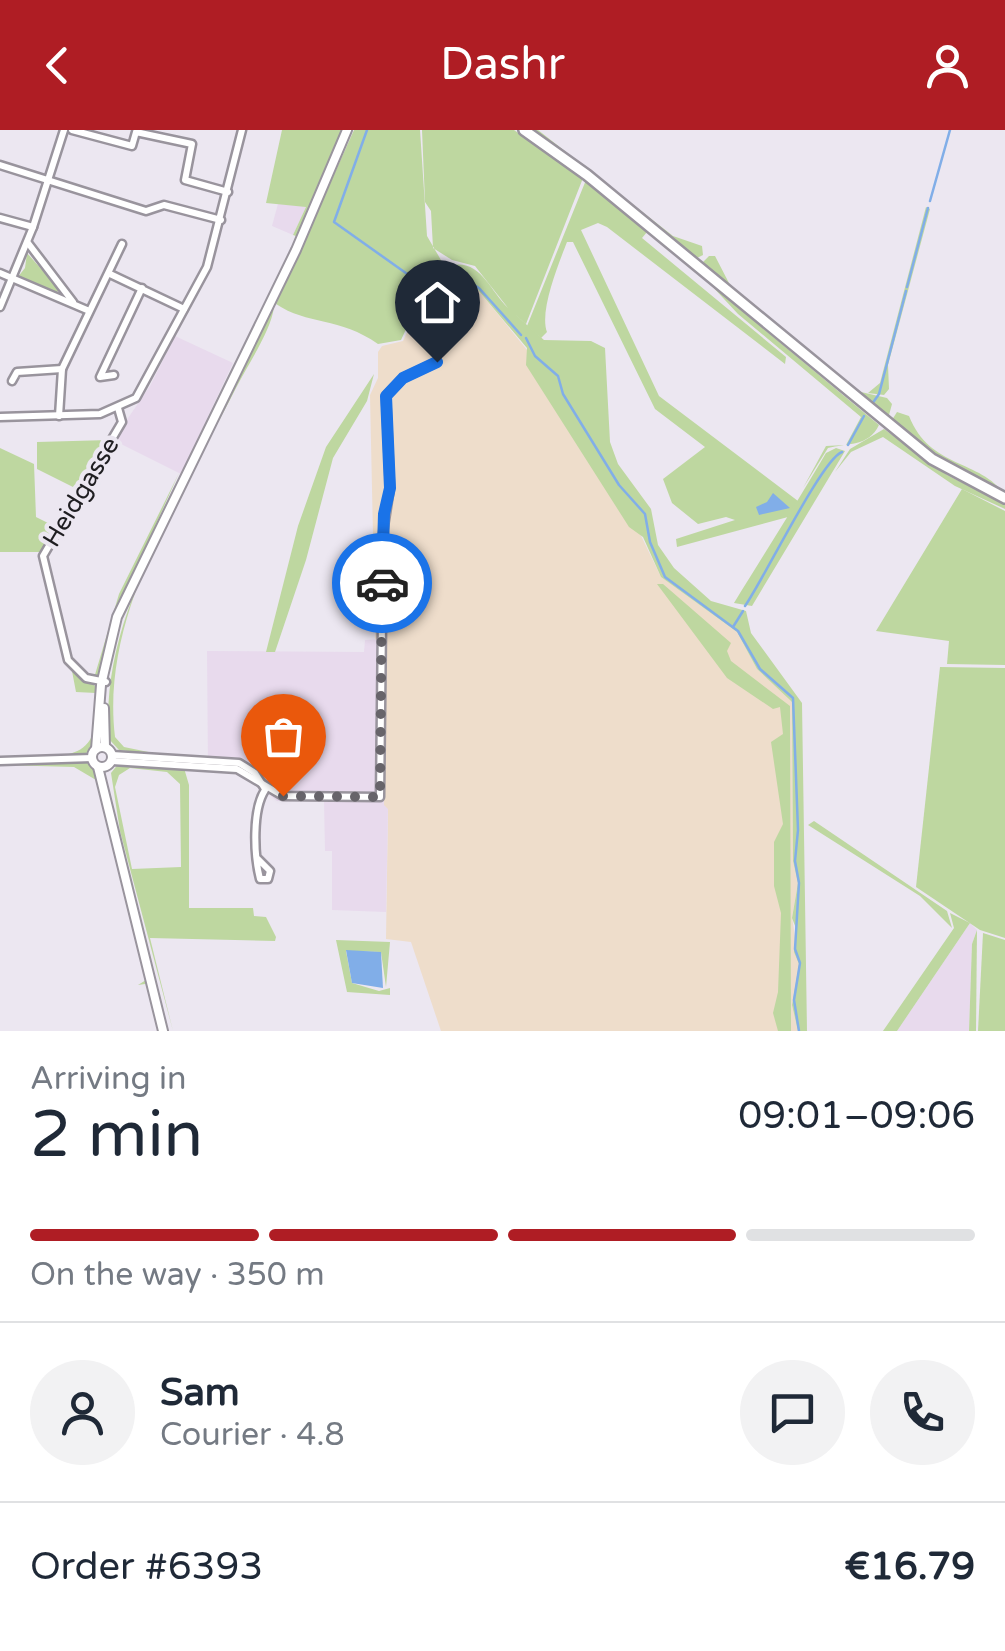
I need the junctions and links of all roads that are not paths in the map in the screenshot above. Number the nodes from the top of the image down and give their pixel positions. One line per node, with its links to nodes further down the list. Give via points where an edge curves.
1 (68, 130): 5 (street, via 131,149); 7 (street)
2 (242, 130): 8 (street, Heidgasse)
3 (347, 130): 30 (street, via 296,250 125,600)
4 (524, 130): 29 (main road, via 932,459)
5 (136, 131): 8 (street, via 192,144 185,180)
6 (0, 165): 7 (street)
7 (49, 179): 10 (street, via 146,211 164,205); 11 (street)
8 (228, 192): 10 (street, Heidgasse)
9 (0, 218): 11 (street)
10 (221, 220): 20 (street, Heidgasse, via 208,267)
11 (33, 227): 12 (street)
12 (28, 242): 16 (street); 18 (street)
13 (122, 244): 15 (street)
14 (0, 274): 16 (street)
15 (110, 274): 17 (street); 21 (street)
16 (12, 279): 18 (street); 19 (street)
17 (142, 288): 20 (street); 24 (street, via 100,377)
18 (73, 303): 21 (street)
19 (0, 306)
20 (184, 309): 26 (street, Heidgasse, via 136,398)
21 (87, 310): 23 (street)
22 (437, 362): 34 (street, via 403,378 386,396 390,488 382,533 380,797)
23 (62, 369): 25 (street, via 17,372); 27 (street)
24 (114, 375)
25 (12, 381)
26 (118, 408): 27 (street); 30 (street, Heidgasse, via 122,422 43,556 68,660 76,671)
27 (59, 416): 28 (street)
28 (0, 418)
29 (1005, 498)
30 (104, 682): 31 (street)
31 (101, 748): 33 (street); 33 (street)
32 (0, 761): 33 (street)
33 (104, 762): 34 (street, via 237,769); 36 (street, via 114,833)
34 (266, 790): 35 (street, via 258,803)
35 (258, 858)
36 (163, 1031)

